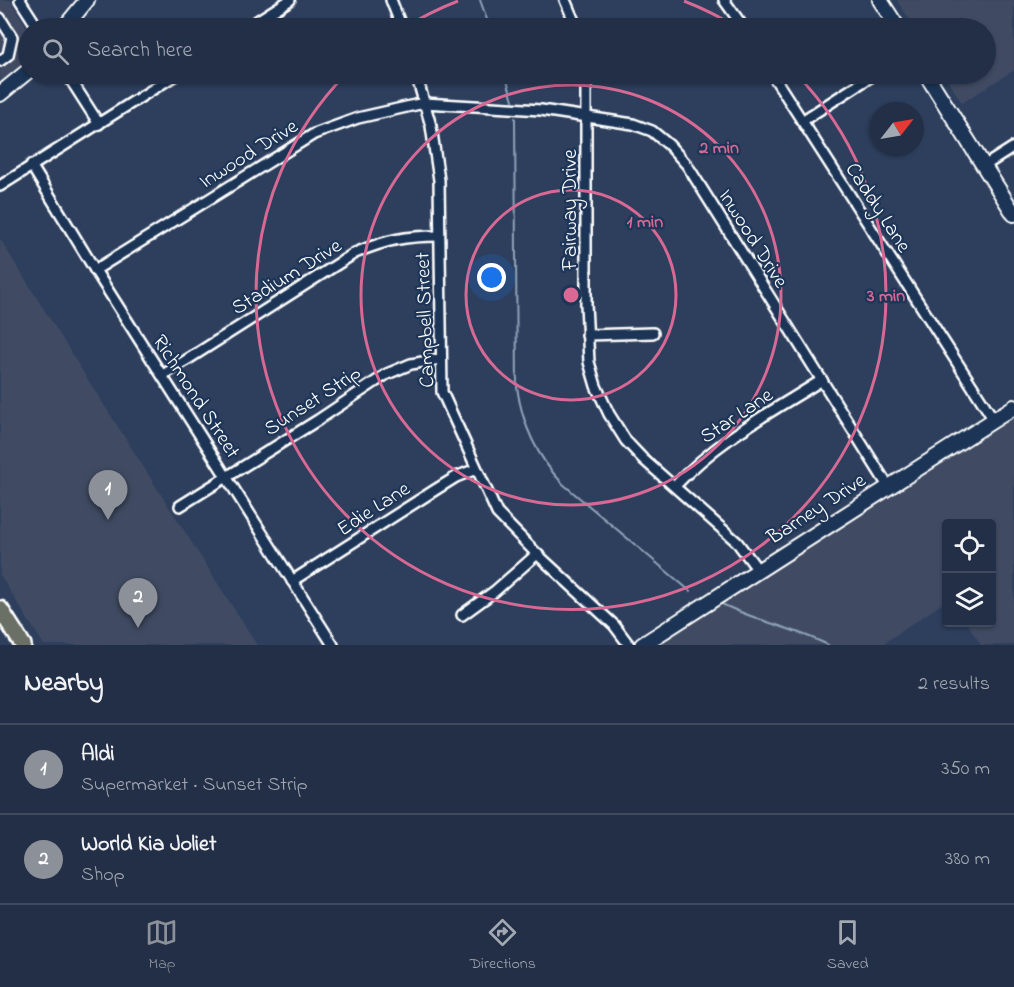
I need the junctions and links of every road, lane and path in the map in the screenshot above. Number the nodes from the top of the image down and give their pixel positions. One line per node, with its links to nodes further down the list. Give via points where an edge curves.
1 (20, 0): 9 (street)
2 (87, 0): 10 (street)
3 (290, 0): 11 (street)
4 (391, 0): 12 (street)
5 (565, 0): 13 (street)
6 (724, 0): 14 (street)
7 (880, 0): 15 (street)
8 (0, 18): 16 (street, via 12,37 8,55)
9 (32, 18)
10 (72, 18)
11 (262, 18)
12 (398, 18)
13 (573, 18)
14 (737, 18)
15 (892, 18)
16 (0, 61)
17 (18, 79): 25 (street)
18 (73, 84): 29 (street)
19 (161, 84): 29 (street)
20 (419, 84): 26 (street, Campbell Street)
21 (586, 84): 27 (street, Fairway Drive)
22 (778, 84): 28 (street, Caddy Lane)
23 (859, 84): 28 (street)
24 (932, 84): 32 (street)
25 (0, 94)
26 (424, 103): 27 (street, Inwood Drive, via 541,110); 35 (street, Campbell Street, via 436,153); 36 (street, Inwood Drive, via 358,118 314,134)
27 (587, 117): 38 (street, Fairway Drive); 41 (street, Inwood Drive, via 652,131 687,165)
28 (802, 121): 43 (street, Caddy Lane)
29 (99, 124): 31 (street)
30 (1014, 147): 32 (street)
31 (31, 165): 33 (street); 36 (street, Richmond Street)
32 (984, 166): 34 (street)
33 (0, 186)
34 (1014, 214)
35 (440, 236): 39 (street, Campbell Street); 40 (street, Stadium Drive, via 411,236 355,253)
36 (95, 270): 40 (street, Richmond Street)
37 (653, 333): 38 (street)
38 (587, 335): 46 (street, Fairway Drive, via 596,386 609,414 626,441)
39 (440, 358): 44 (street, Campbell Street, via 442,392); 45 (street, Sunset Strip, via 387,374)
40 (163, 375): 45 (street, Richmond Street)
41 (822, 380): 46 (street, Star Lane, via 714,448); 47 (street, Inwood Drive)
42 (1014, 407): 43 (street, Barney Drive)
43 (994, 420): 47 (street, Barney Drive)
44 (476, 469): 49 (street, Campbell Street, via 497,513); 51 (street, Edie Lane, via 456,477)
45 (227, 475): 48 (street, Sunset Strip); 51 (street, Richmond Street)
46 (675, 486): 50 (street, Fairway Drive, via 737,542)
47 (888, 486): 50 (street, Barney Drive)
48 (180, 506)
49 (537, 554): 53 (street); 57 (street, Campbell Street, via 614,625)
50 (758, 570): 58 (street, Barney Drive)
51 (292, 581): 56 (street, Richmond Street)
52 (0, 609): 55 (main road)
53 (462, 615)
54 (0, 627): 55 (main road)
55 (22, 644)
56 (333, 645)
57 (629, 645)
58 (642, 645)

